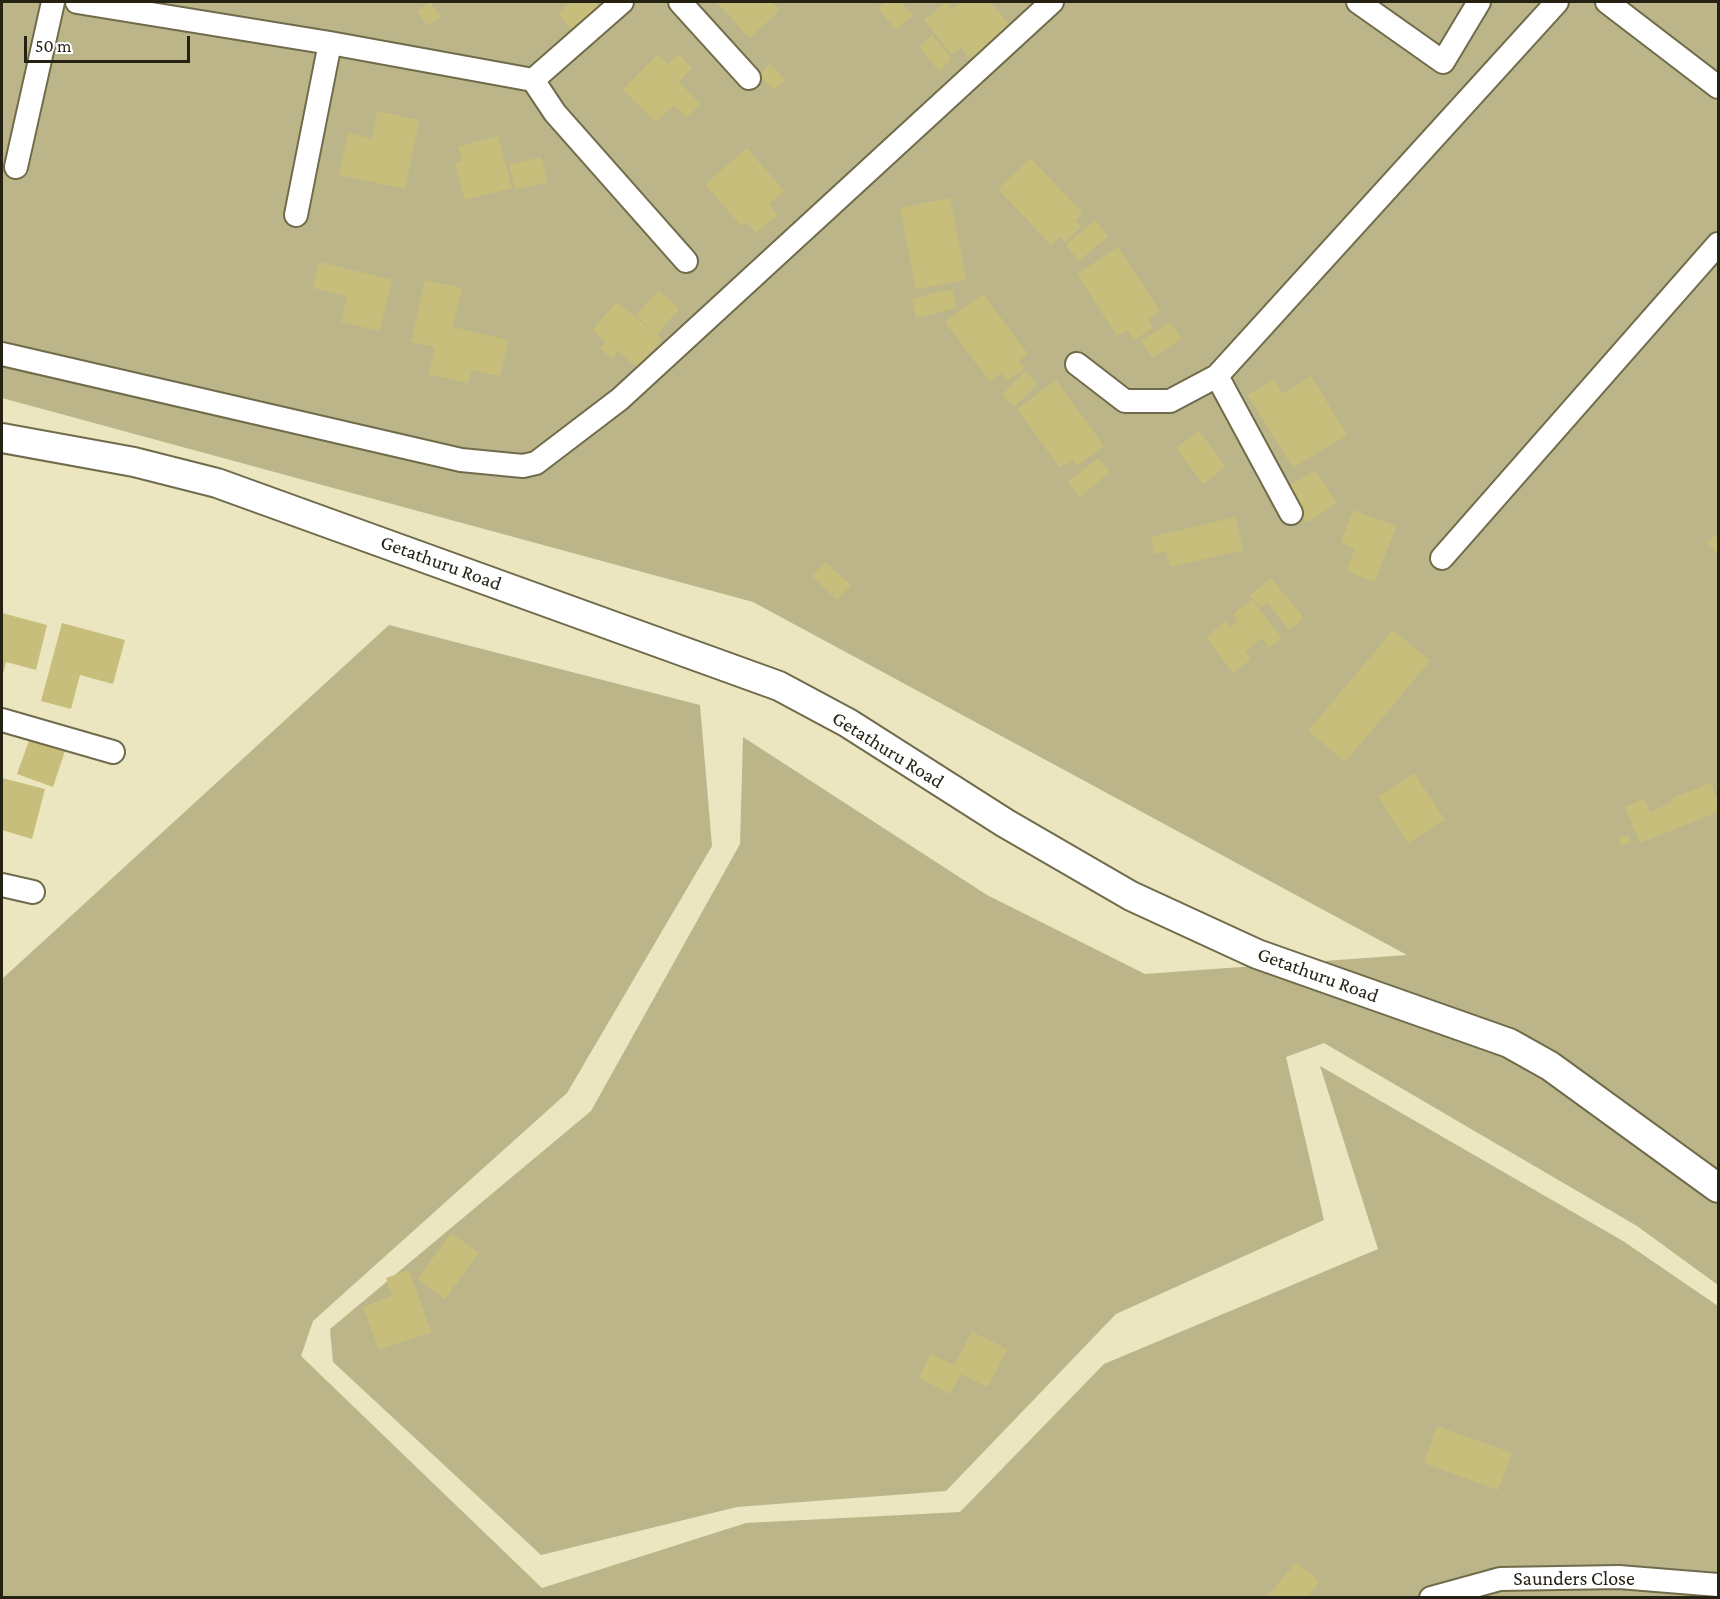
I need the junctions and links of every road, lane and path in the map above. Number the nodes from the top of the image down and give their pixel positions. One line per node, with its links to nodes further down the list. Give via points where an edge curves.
1 (53, 2): 14 (street)
2 (77, 2): 10 (street)
3 (622, 2): 12 (street)
4 (680, 2): 11 (street)
5 (1052, 2): 18 (street, via 620,399 536,463 523,466 461,460)
6 (1358, 2): 7 (street, via 1443,62)
7 (1479, 2)
8 (1557, 2): 20 (street)
9 (1607, 2): 13 (street)
10 (330, 43): 12 (street); 15 (street)
11 (749, 78)
12 (533, 80): 17 (street, via 555,113)
13 (1719, 87)
14 (16, 167)
15 (296, 214)
16 (1719, 244): 23 (street)
17 (686, 261)
18 (2, 354)
19 (1077, 364): 20 (street, via 1125,401 1170,401)
20 (1217, 376): 22 (street)
21 (2, 438): 28 (main road, Getathuru Road, via 134,462 217,483 779,686 848,723 1005,823 1131,896 1257,954 1509,1043 1550,1066)
22 (1291, 513)
23 (1442, 558)
24 (2, 720): 25 (street)
25 (113, 752)
26 (2, 885): 27 (street)
27 (33, 892)
28 (1719, 1188)
29 (1719, 1585): 30 (street, Saunders Close, via 1619,1577 1500,1579)
30 (1431, 1598)

